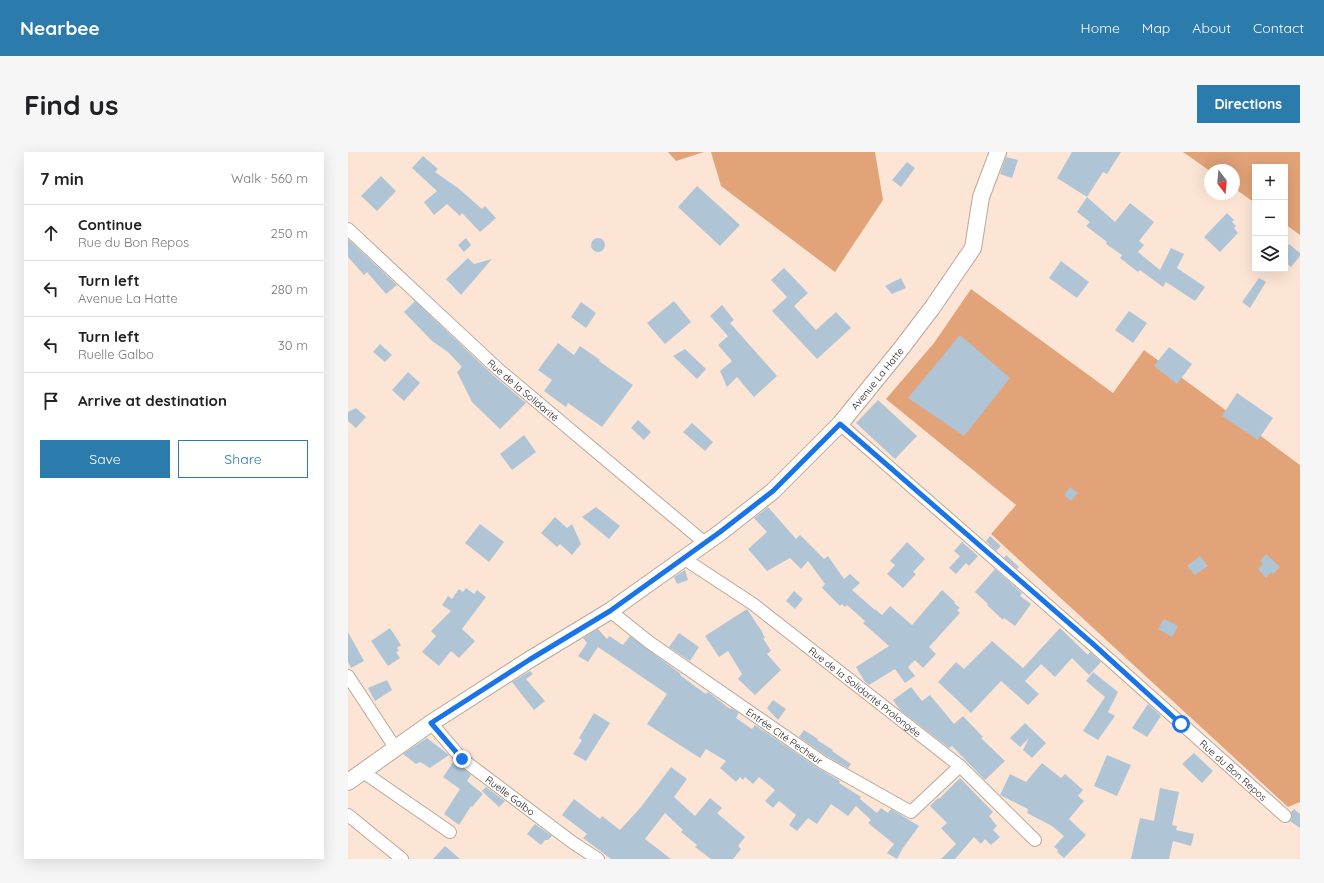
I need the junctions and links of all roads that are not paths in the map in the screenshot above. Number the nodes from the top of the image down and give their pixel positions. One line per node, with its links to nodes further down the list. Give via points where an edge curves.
1 (998, 152): 3 (street, Avenue La Hatte, via 982,197 973,248 932,308)
2 (348, 229): 4 (street, Rue de la Solidarité, via 498,369)
3 (840, 424): 4 (street, Avenue La Hatte, via 773,491); 14 (street, Rue du Bon Repos, via 1093,644)
4 (705, 543): 5 (street, Avenue La Hatte)
5 (683, 558): 6 (street, Avenue La Hatte); 10 (street, Rue de la Solidarité Prolongée, via 753,604)
6 (610, 611): 8 (street, Avenue La Hatte); 10 (street, Entrée Cité Pecheur, via 649,642 822,762 911,812)
7 (348, 676): 9 (street)
8 (431, 723): 9 (street, Avenue La Hatte); 18 (street, Ruelle Galbo, via 462,759)
9 (396, 749): 11 (street, Avenue La Hatte)
10 (960, 766): 16 (street, Rue de la Solidarité Prolongée)
11 (363, 772): 12 (street, Avenue La Hatte); 15 (street)
12 (348, 782)
13 (348, 815): 17 (street)
14 (1285, 816)
15 (450, 832)
16 (1035, 840)
17 (402, 859)
18 (598, 859)

